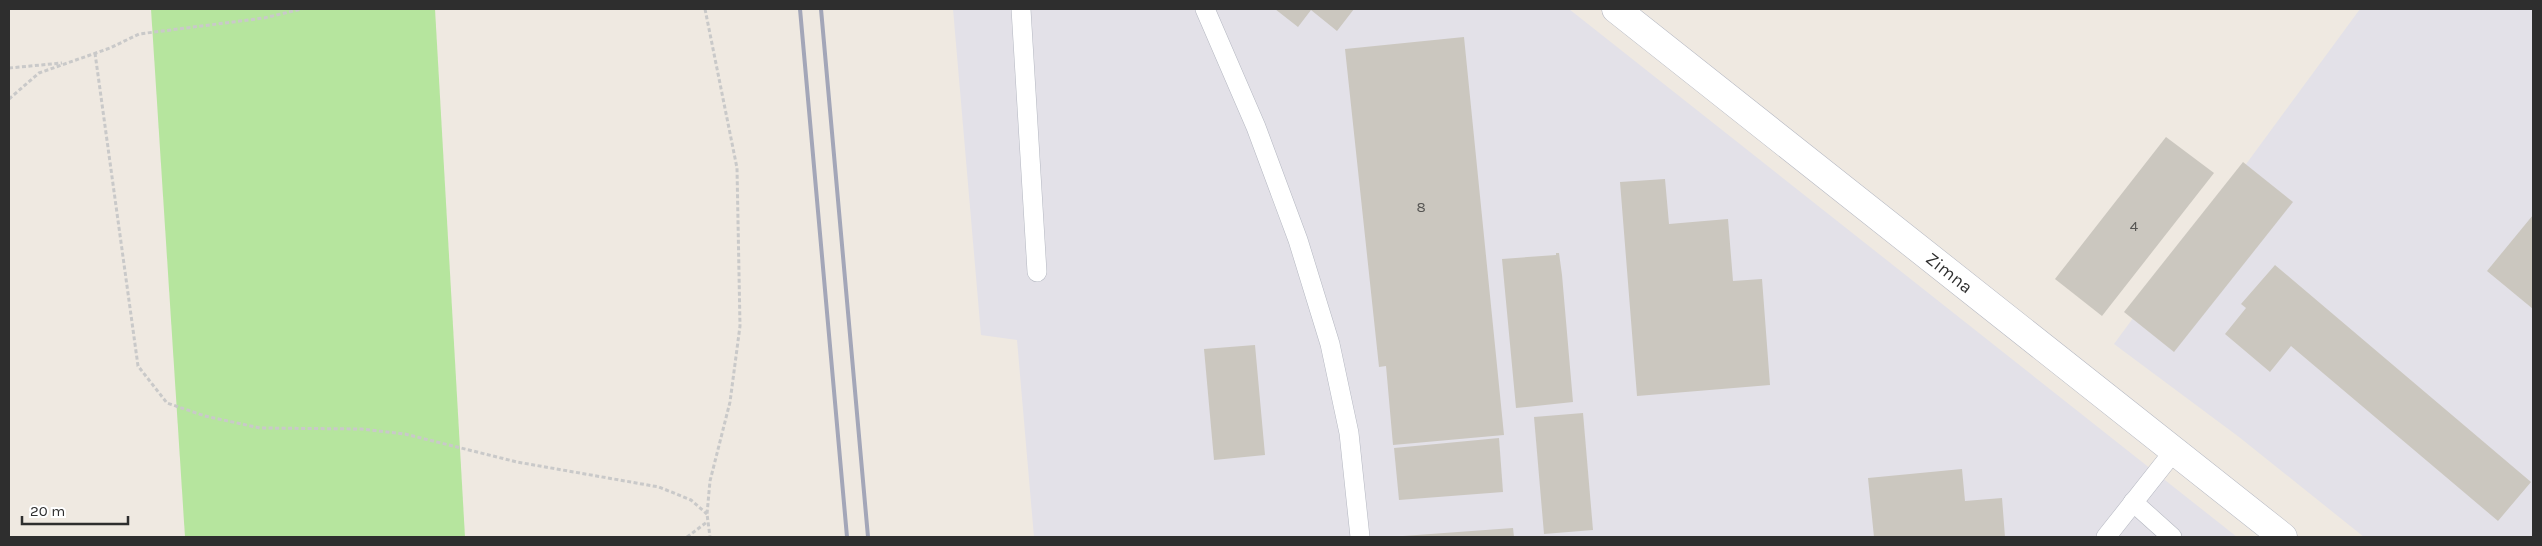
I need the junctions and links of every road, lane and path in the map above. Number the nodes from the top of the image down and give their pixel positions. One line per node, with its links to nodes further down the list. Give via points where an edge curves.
1 (302, 9): 6 (path, via 264,18 139,34)
2 (705, 9): 13 (path, via 737,168 740,316 730,402 710,481)
3 (1021, 9): 10 (lane)
4 (1205, 9): 17 (lane, via 1252,118 1298,240 1330,344 1349,433)
5 (1616, 9): 11 (street, Zimna)
6 (95, 53): 7 (path); 13 (path, via 138,366 167,403 205,416 260,428 361,429 405,434 517,462 659,487 691,500)
7 (68, 62): 8 (path); 9 (path, via 38,74)
8 (9, 68)
9 (9, 99)
10 (1037, 272)
11 (2174, 451): 12 (lane); 20 (street, Zimna)
12 (2133, 502): 18 (lane); 19 (lane)
13 (707, 514): 14 (path)
14 (707, 522): 15 (path); 16 (path)
15 (687, 537)
16 (710, 537)
17 (1360, 537)
18 (2106, 537)
19 (2172, 537)
20 (2283, 537)

